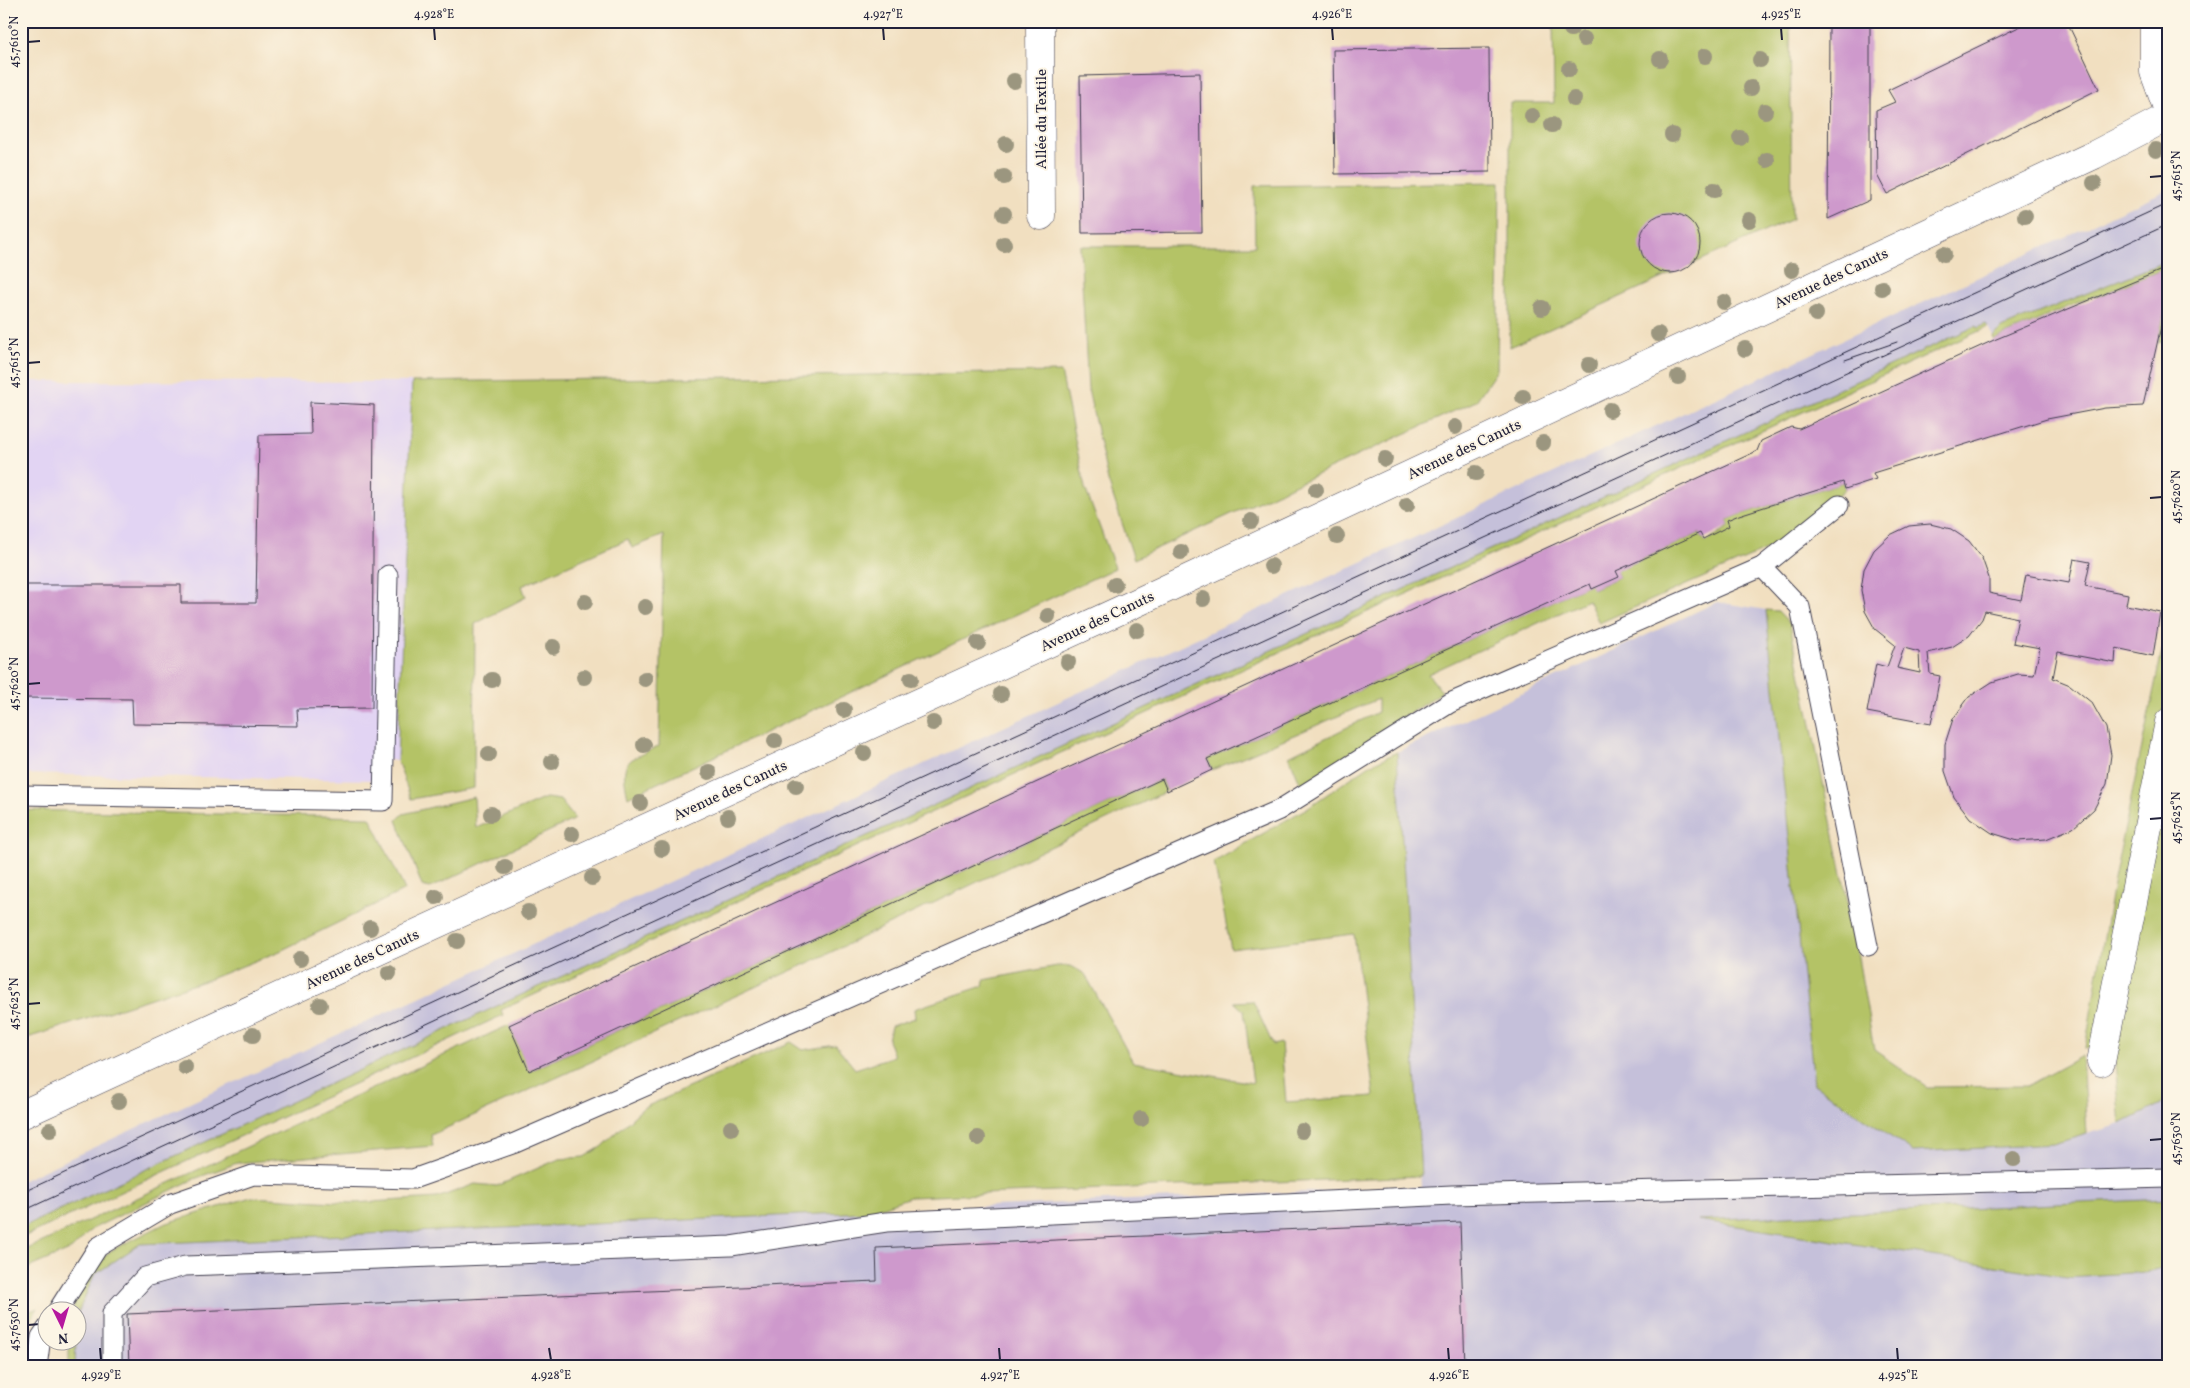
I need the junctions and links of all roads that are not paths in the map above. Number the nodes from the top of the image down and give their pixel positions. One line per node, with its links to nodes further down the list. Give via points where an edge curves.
1 (1040, 21): 4 (street, Allée du Textile)
2 (2154, 21): 3 (street, via 2154,72)
3 (2169, 114): 12 (street, Avenue des Canuts, via 2085,159 1138,602)
4 (1041, 216)
5 (1839, 505): 6 (lane)
6 (1762, 566): 10 (lane, via 1800,607); 14 (lane, via 1450,703 1280,810 515,1143 413,1179 253,1175 170,1204 98,1247)
7 (388, 575): 9 (lane, via 383,801)
8 (2169, 722): 11 (street)
9 (21, 794)
10 (1868, 946)
11 (2101, 1062)
12 (21, 1115)
13 (2169, 1178): 17 (lane, via 1452,1195 886,1222 731,1246 185,1266 145,1277 112,1313)
14 (64, 1300)
15 (39, 1350): 16 (lane)
16 (37, 1367)
17 (112, 1367)

